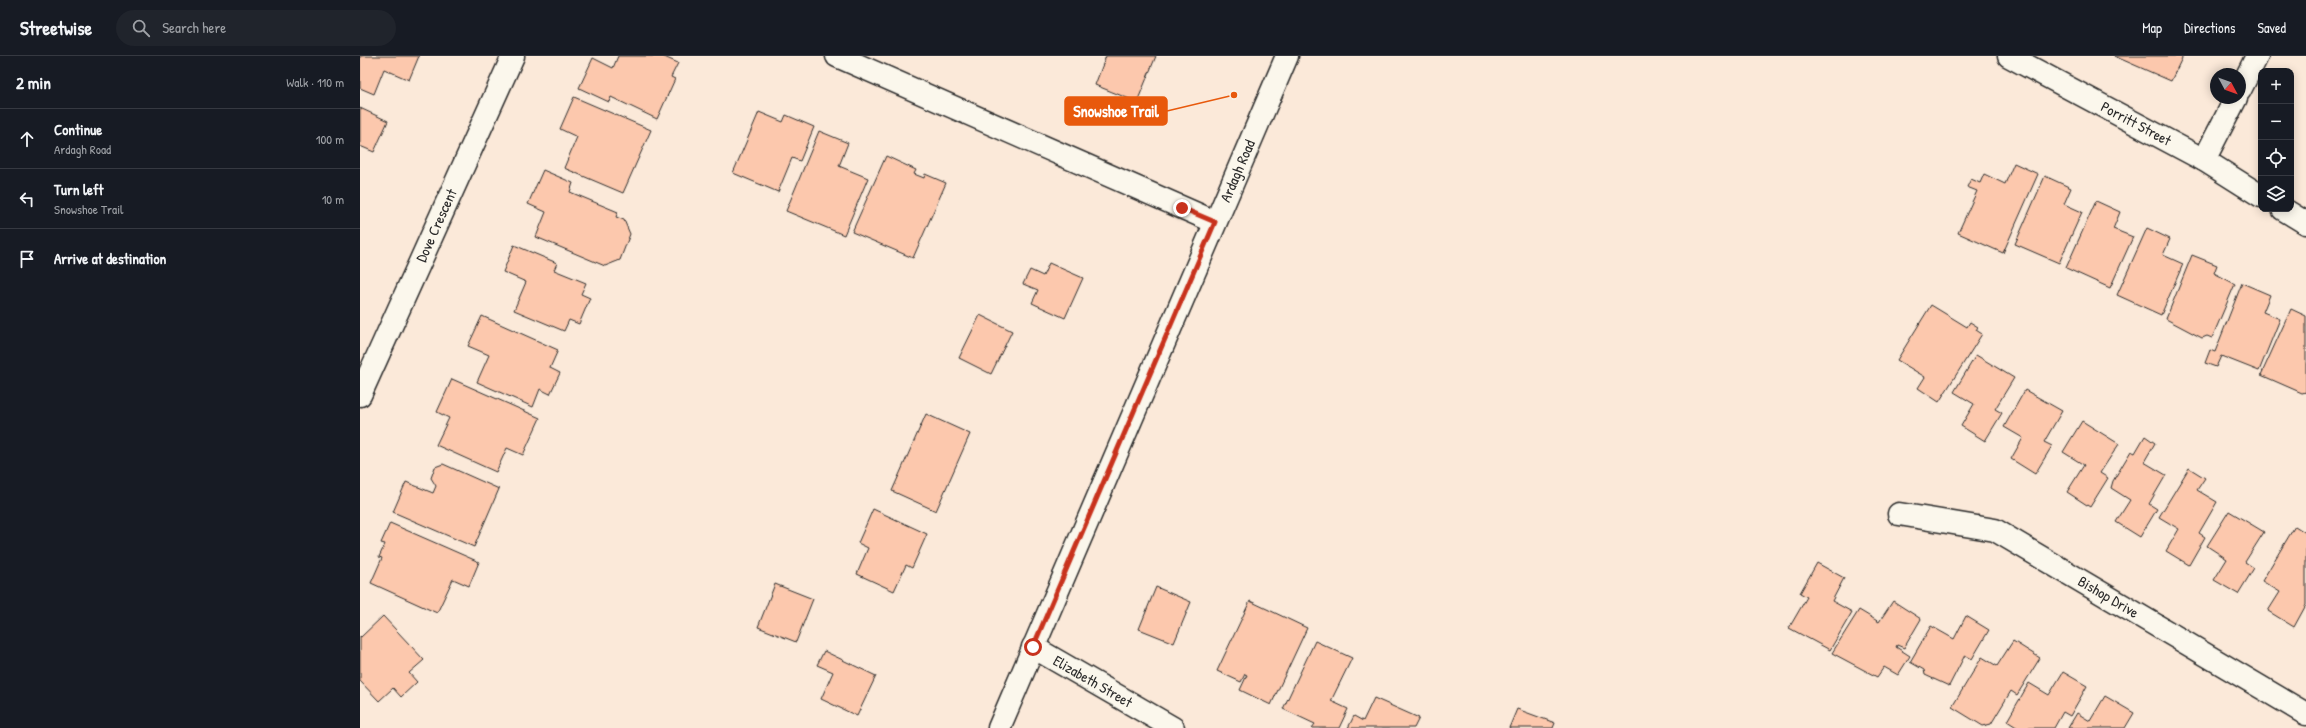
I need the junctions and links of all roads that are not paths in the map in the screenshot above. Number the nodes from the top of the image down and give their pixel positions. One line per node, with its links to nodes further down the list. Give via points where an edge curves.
1 (513, 56): 13 (street, Dove Crescent)
2 (837, 56): 11 (street)
3 (1288, 56): 11 (street, Ardagh Road)
4 (2009, 56): 8 (street, Porritt Street)
5 (2257, 56): 6 (street)
6 (2246, 78)
7 (2233, 104): 8 (street)
8 (2204, 160): 9 (street, Porritt Street)
9 (2258, 194)
10 (2288, 212): 12 (street)
11 (1215, 222): 15 (street, Ardagh Road)
12 (2306, 223)
13 (360, 395)
14 (1899, 514): 16 (street, Bishop Drive, via 1995,530)
15 (1033, 647): 17 (street, Ardagh Road); 18 (street, Elizabeth Street)
16 (2306, 714)
17 (999, 728)
18 (1173, 728)

